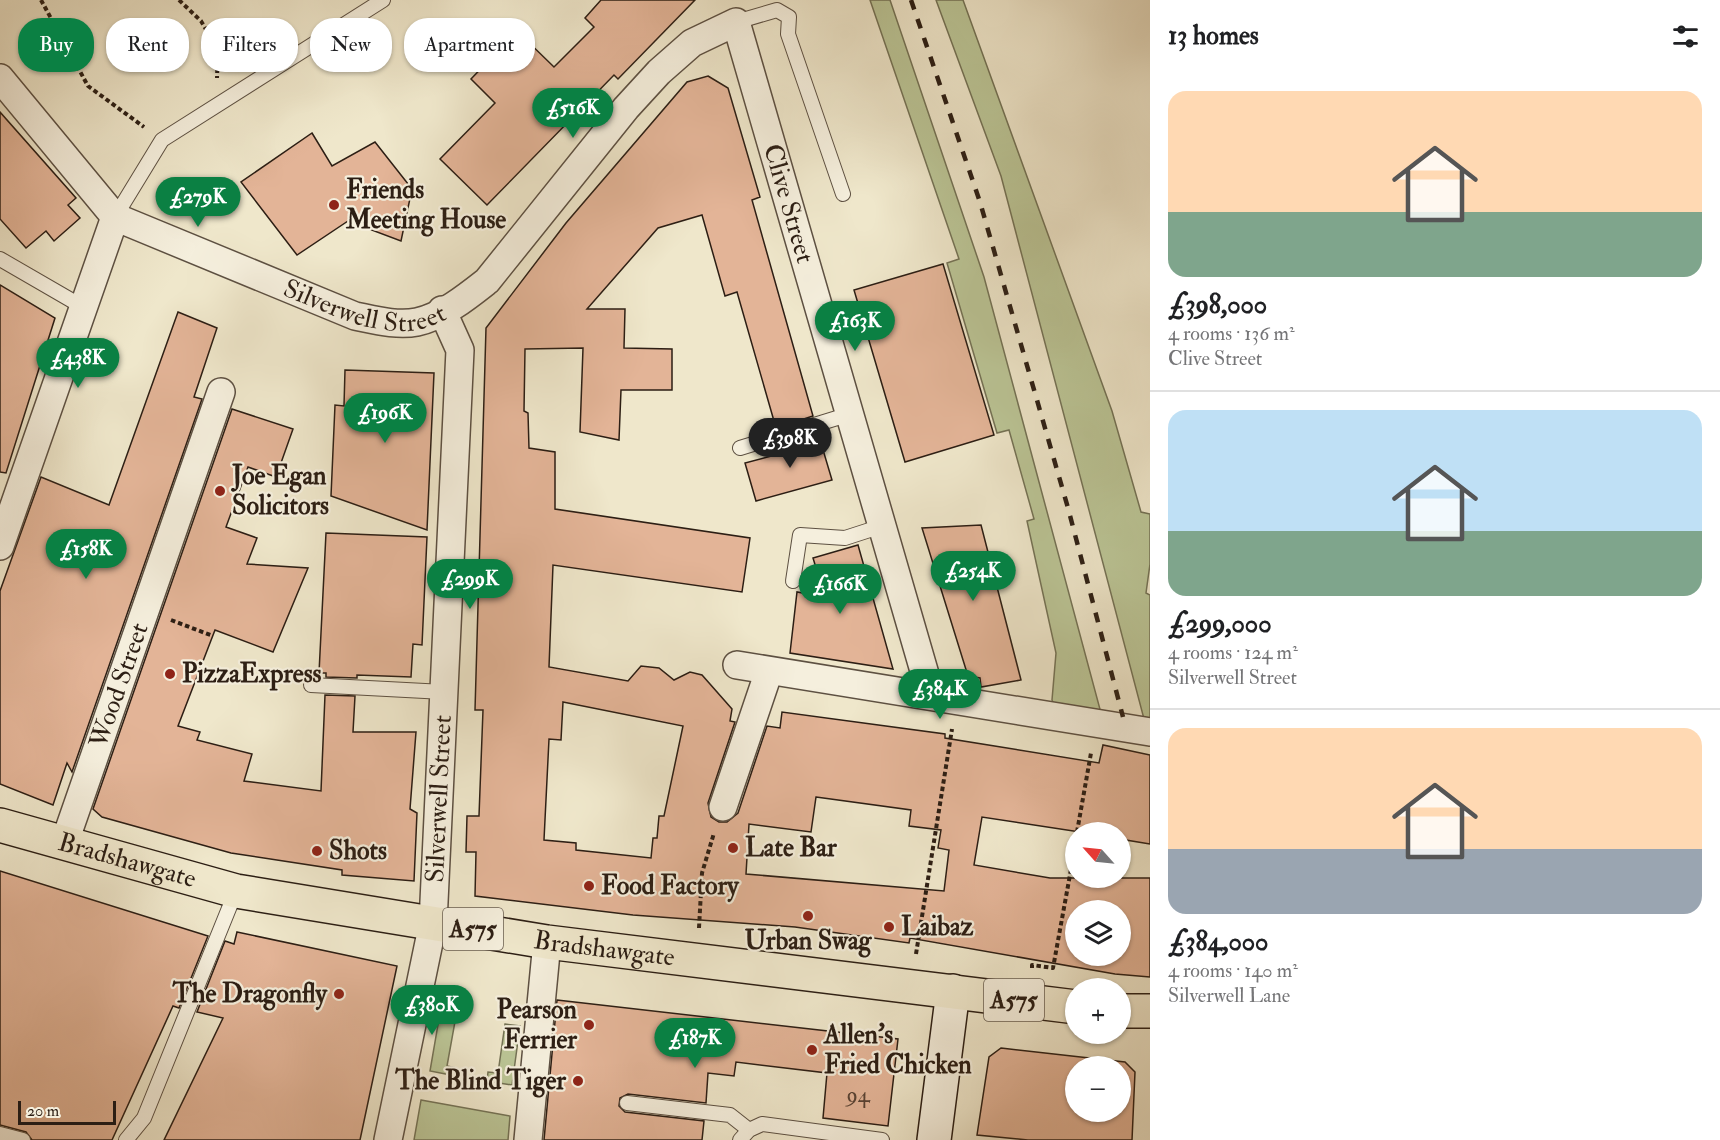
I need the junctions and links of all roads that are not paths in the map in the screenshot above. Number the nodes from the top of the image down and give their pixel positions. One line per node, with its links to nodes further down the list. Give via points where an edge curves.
1 (383, 0): 5 (lane, via 162,140)
2 (736, 22): 4 (lane, via 777,10 789,16 788,34); 8 (street, via 692,43 659,72 487,281); 10 (street, Clive Street)
3 (0, 78): 5 (street, Silverwell Street)
4 (843, 194)
5 (114, 217): 7 (street); 8 (street, Silverwell Street, via 355,316 387,323 417,322)
6 (0, 259): 7 (lane)
7 (83, 307): 13 (street)
8 (442, 310): 18 (street, Silverwell Street, via 460,350)
9 (221, 392): 23 (street, Wood Street)
10 (850, 414): 11 (lane); 12 (street, Clive Street)
11 (740, 448)
12 (882, 526): 14 (lane, via 845,538 800,535); 19 (street, Clive Street)
13 (0, 546)
14 (793, 580)
15 (737, 665): 16 (street)
16 (769, 672): 19 (street); 21 (street)
17 (311, 685): 18 (lane)
18 (444, 692): 25 (street, Silverwell Street)
19 (943, 697): 20 (street)
20 (1150, 732)
21 (723, 807)
22 (0, 825): 23 (main road, Bradshawgate / A575)
23 (64, 844): 24 (main road, Bradshawgate / A575)
24 (236, 891): 25 (main road, Bradshawgate / A575); 35 (lane, via 144,1118)
25 (433, 923): 26 (main road, Bradshawgate / A575); 36 (street, Silverwell Street)
26 (547, 942): 27 (main road, Bradshawgate / A575); 37 (street)
27 (953, 991): 28 (main road, Bradshawgate / A575); 39 (main road)
28 (1065, 1005)
29 (1131, 1011): 30 (main road)
30 (1150, 1011)
31 (627, 1103): 33 (lane, via 730,1115)
32 (0, 1134): 34 (lane)
33 (745, 1135): 38 (lane, via 762,1124)
34 (23, 1140)
35 (126, 1140)
36 (388, 1140)
37 (528, 1140)
38 (882, 1140)
39 (934, 1140)

